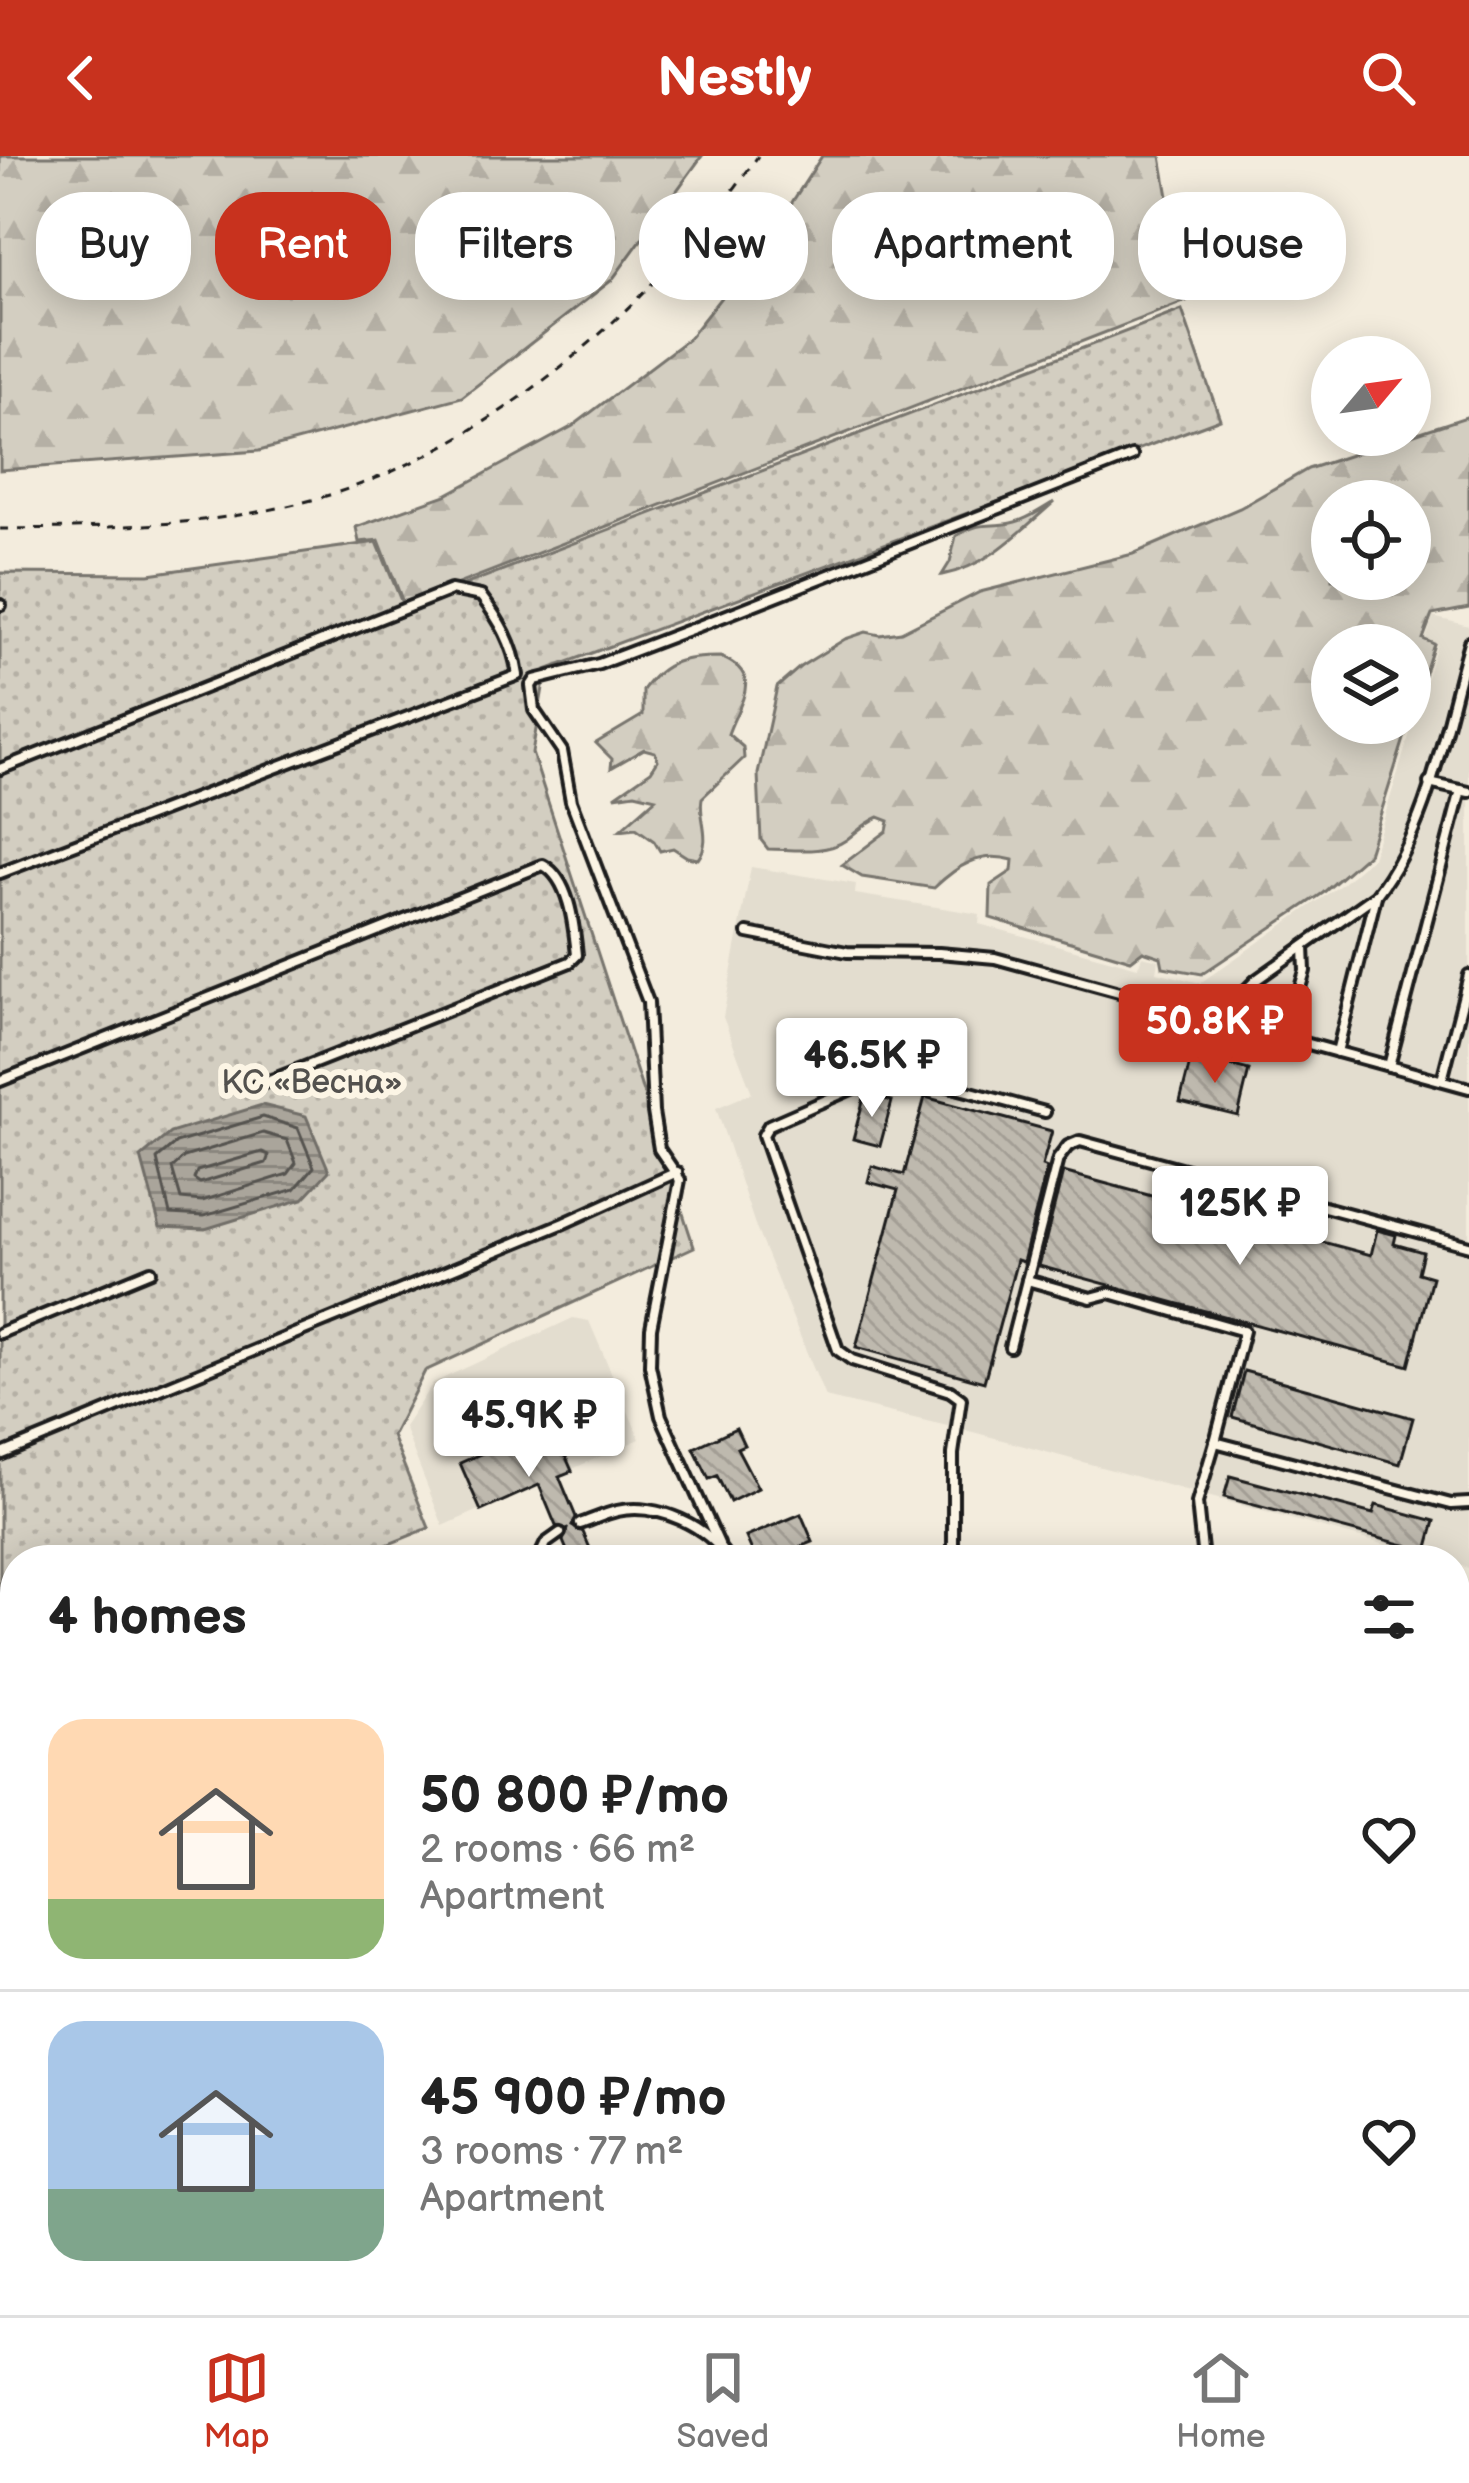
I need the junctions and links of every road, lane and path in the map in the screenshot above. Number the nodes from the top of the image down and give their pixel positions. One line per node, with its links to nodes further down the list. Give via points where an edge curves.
1 (758, 156): 3 (path, via 633,307 540,382 402,465 247,514 127,528)
2 (1132, 456): 22 (lane, via 531,686 530,701 562,751 571,801 648,1002 659,1149)
3 (0, 530)
4 (1469, 642): 6 (lane)
5 (0, 770): 8 (lane, via 451,590 481,596 515,655 518,675)
6 (1429, 783): 7 (lane); 9 (lane, via 1402,859)
7 (1465, 791): 16 (lane)
8 (0, 873)
9 (1376, 895): 11 (lane); 15 (lane)
10 (748, 933): 13 (lane, via 847,952 995,958)
11 (1304, 945): 13 (lane); 14 (lane)
12 (1469, 976): 17 (lane)
13 (1217, 1019): 14 (lane)
14 (1285, 1038): 15 (lane)
15 (1337, 1052): 16 (lane)
16 (1389, 1066): 17 (lane)
17 (1442, 1080): 19 (lane)
18 (0, 1081): 20 (lane, via 543,865 552,869 574,928 577,955 570,962)
19 (1469, 1088)
20 (249, 1089)
21 (1045, 1112): 35 (lane, via 893,1071 763,1135 838,1350 961,1399)
22 (677, 1172): 29 (lane); 33 (lane, via 650,1365 661,1416)
23 (1469, 1246): 25 (lane, via 1086,1140 1058,1160)
24 (151, 1271): 26 (lane)
25 (1027, 1280): 27 (lane); 28 (lane, via 1082,1297 1109,1293 1244,1331)
26 (0, 1334)
27 (1010, 1347)
28 (1215, 1442): 30 (lane); 36 (lane, via 1197,1503)
29 (0, 1454)
30 (1469, 1503)
31 (580, 1524): 33 (lane, via 620,1510 646,1511)
32 (560, 1533): 34 (lane)
33 (719, 1544)
34 (545, 1545)
35 (953, 1545)
36 (1201, 1545)

